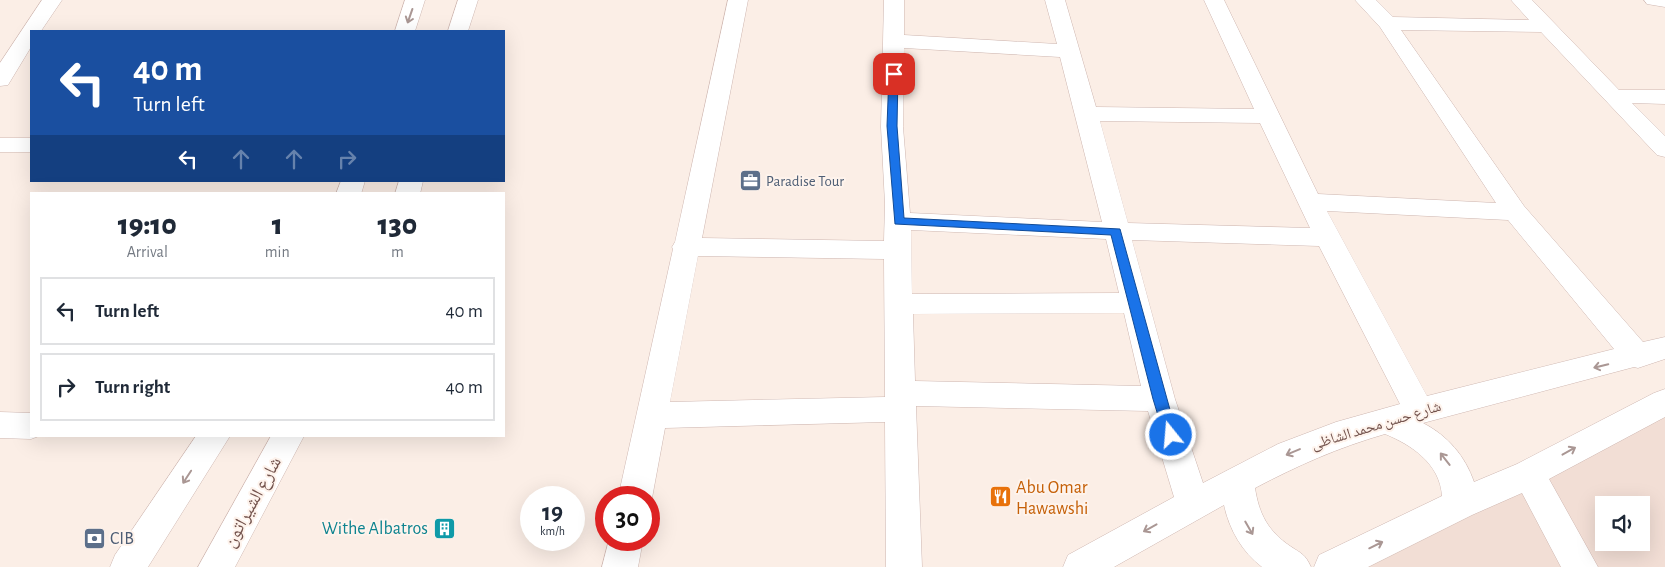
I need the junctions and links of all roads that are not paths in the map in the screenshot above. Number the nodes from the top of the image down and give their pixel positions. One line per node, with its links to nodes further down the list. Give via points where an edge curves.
1 (52, 0): 14 (street)
2 (416, 0): 15 (street, one-way to 15)
3 (468, 0): 16 (street)
4 (738, 0): 33 (street)
5 (894, 0): 18 (street)
6 (1055, 0): 19 (street)
7 (1214, 0): 24 (street)
8 (1365, 0): 12 (street)
9 (1521, 0): 13 (street)
10 (1654, 0): 11 (street)
11 (1665, 1)
12 (1387, 23): 13 (street); 29 (street)
13 (1544, 26): 21 (street)
14 (32, 30)
15 (405, 30)
16 (458, 30)
17 (30, 33): 20 (street)
18 (895, 40): 19 (street); 30 (street, via 892,126)
19 (1070, 51): 23 (street)
20 (0, 80)
21 (1612, 96): 22 (street); 27 (street)
22 (1665, 98)
23 (1087, 114): 24 (street); 31 (street)
24 (1269, 116): 28 (street)
25 (0, 145): 26 (street)
26 (30, 145)
27 (1665, 150)
28 (1309, 202): 29 (street); 32 (street)
29 (1515, 212): 37 (street)
30 (899, 221): 31 (street); 34 (street)
31 (1116, 231): 32 (street); 35 (street)
32 (1328, 237): 41 (street)
33 (685, 247): 34 (street); 42 (street)
34 (897, 250): 36 (street)
35 (1135, 303): 36 (street); 38 (street)
36 (898, 304): 39 (street)
37 (1652, 353): 41 (street, شارع حسن محمد الشاظى, one-way to 41)
38 (1160, 399): 39 (street); 52 (street)
39 (901, 401): 42 (street); 57 (street)
40 (1665, 402): 48 (street, one-way to 40)
41 (1419, 411): 43 (street, شارع حسن محمد الشاظى)
42 (653, 415): 50 (street)
43 (1387, 421): 49 (street, شارع حسن محمد الشاظى, one-way to 49, via 1322,440); 51 (street, one-way to 43, via 1461,488 1442,455 1408,428)
44 (0, 425): 45 (street)
45 (30, 426)
46 (213, 437): 54 (street, one-way to 54)
47 (287, 437): 55 (street, شارع الشيراتون)
48 (1529, 474): 51 (street); 61 (street)
49 (1237, 482): 52 (street, شارع حسن محمد الشاظى); 59 (street, one-way to 59, via 1243,517 1254,536 1271,553)
50 (638, 486)
51 (1460, 504): 60 (street, one-way to 51)
52 (1193, 505): 58 (street, شارع حسن محمد الشاظى, one-way to 58)
53 (624, 551): 56 (street)
54 (128, 567)
55 (216, 567)
56 (620, 567)
57 (904, 567)
58 (1081, 567)
59 (1293, 567)
60 (1332, 567)
61 (1580, 567)

